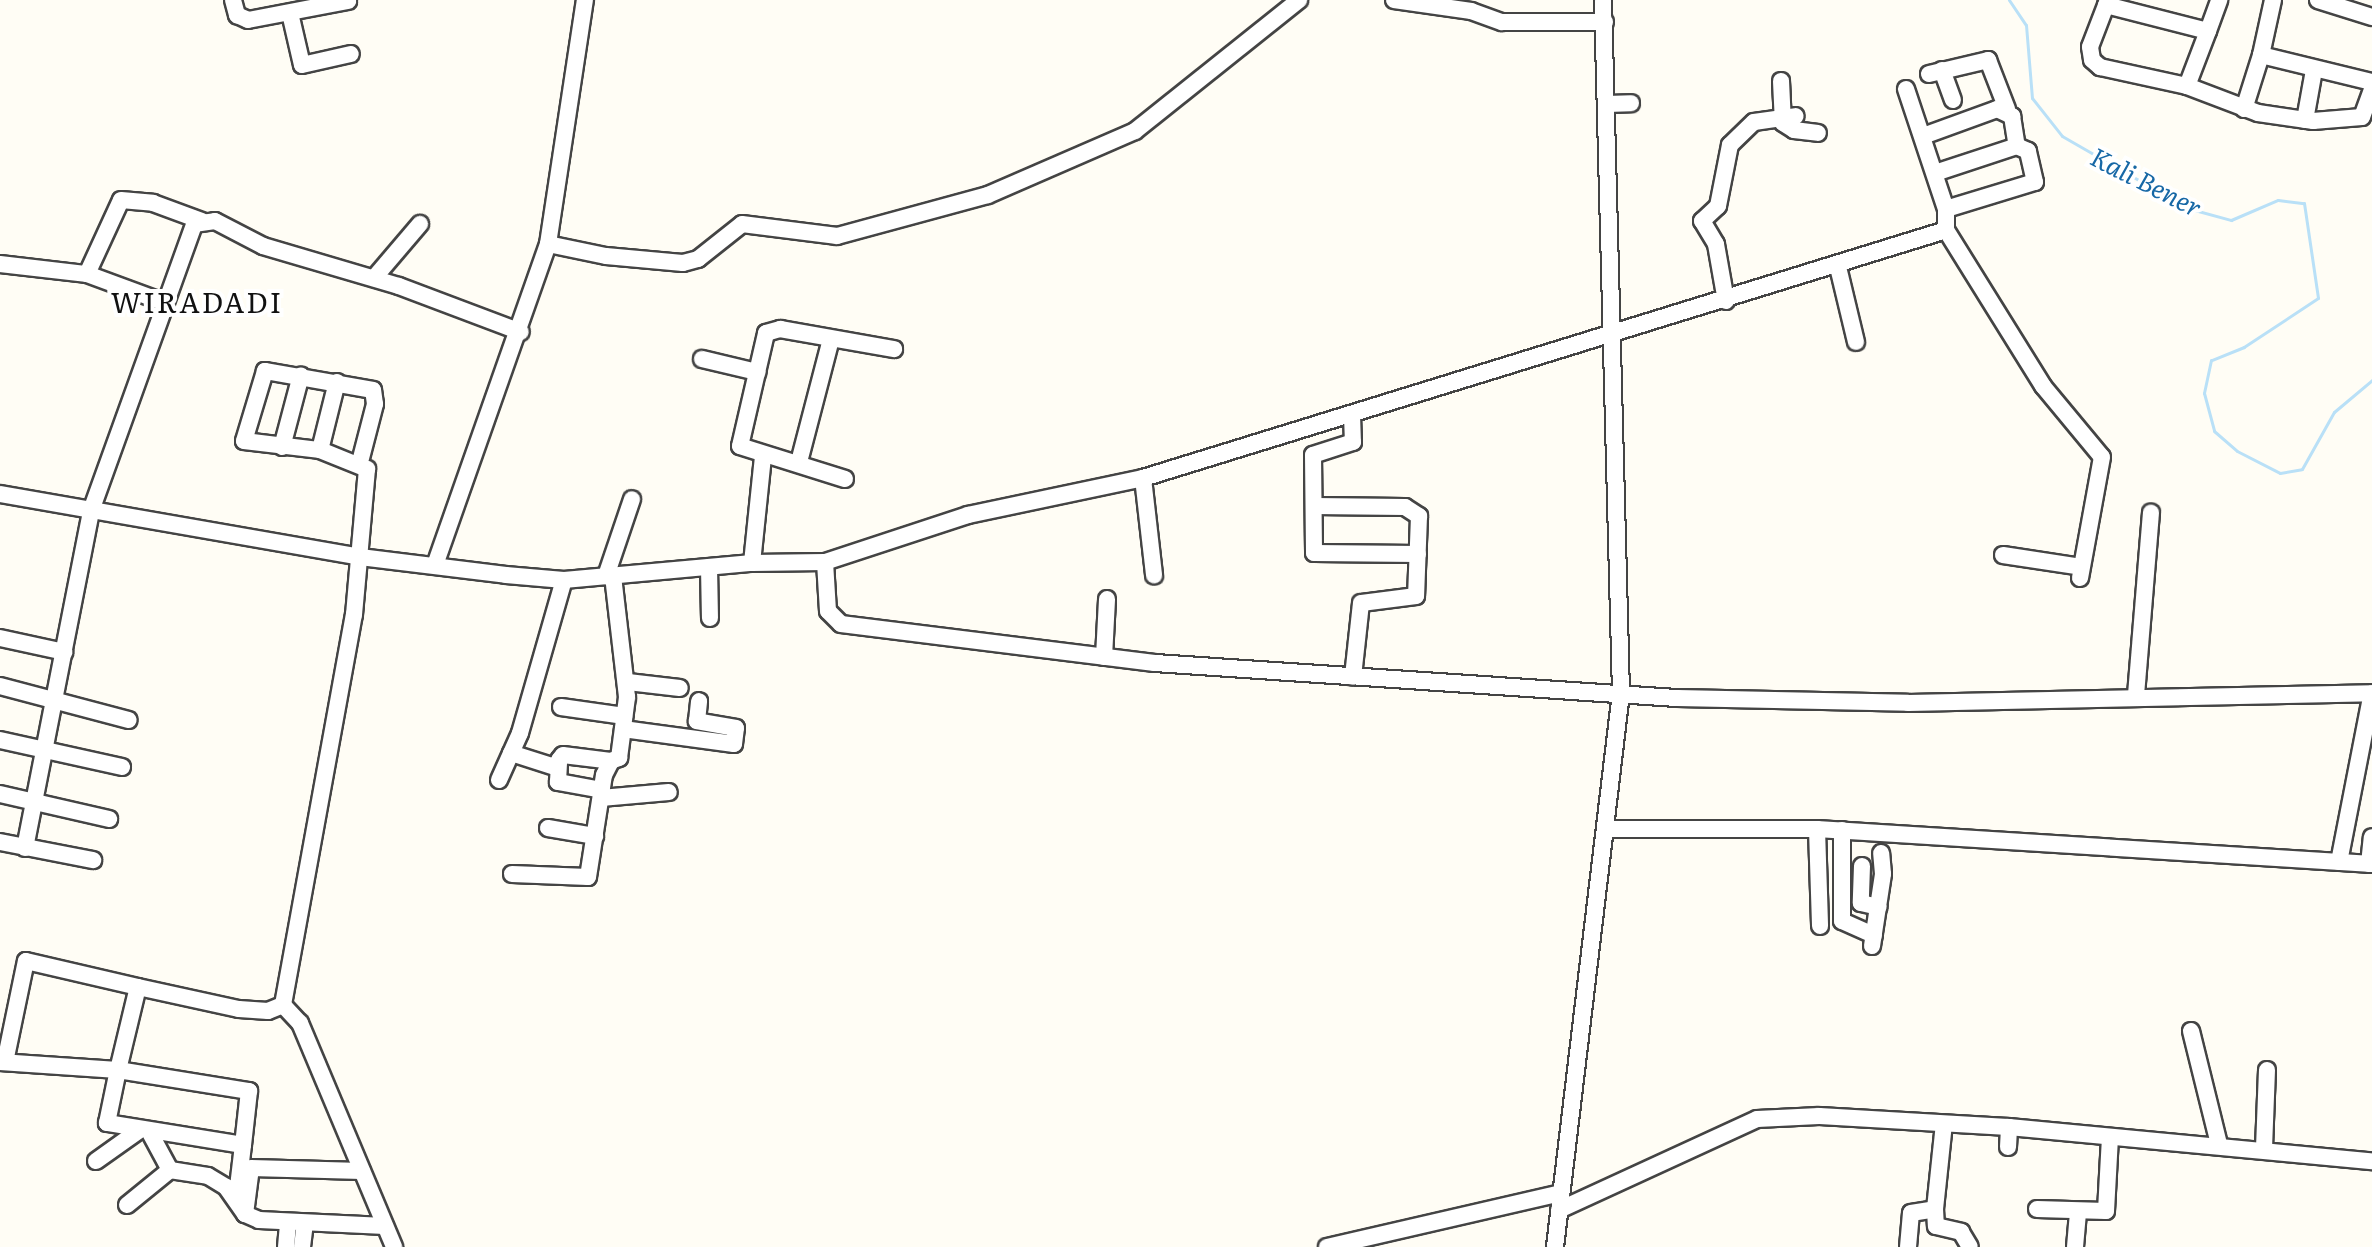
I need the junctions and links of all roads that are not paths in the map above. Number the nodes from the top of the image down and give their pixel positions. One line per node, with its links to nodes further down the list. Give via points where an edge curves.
1 (233, 0): 11 (street, via 241,19)
2 (585, 0): 38 (street)
3 (1299, 0): 38 (street, via 1135,131 988,195 837,236 742,224 698,259 683,263)
4 (1394, 0): 13 (street, via 1471,11 1502,22)
5 (1603, 0): 13 (street)
6 (2219, 0): 14 (street)
7 (2273, 0): 16 (street)
8 (2318, 0): 12 (street)
9 (348, 1): 11 (street)
10 (2107, 2): 14 (street); 20 (street, via 2090,47 2095,64)
11 (290, 13): 15 (street, via 302,65)
12 (2372, 17)
13 (1605, 22): 25 (street)
14 (2208, 31): 20 (street)
15 (351, 54)
16 (2261, 55): 17 (street); 27 (street)
17 (2314, 70): 19 (street); 29 (street)
18 (1781, 81): 28 (street)
19 (2372, 82)
20 (2187, 86): 27 (street)
21 (1906, 89): 31 (street)
22 (2372, 90): 29 (street, via 2362,117)
23 (1953, 100): 26 (street, via 1936,72 1988,60)
24 (1631, 103): 25 (street)
25 (1607, 104): 46 (street)
26 (2007, 109): 31 (street); 32 (street)
27 (2244, 109): 29 (street)
28 (1789, 117): 30 (street, via 1788,128); 43 (street, via 1754,122 1734,136 1718,206 1703,218 1716,244)
29 (2305, 120)
30 (1818, 133)
31 (1923, 136): 33 (street)
32 (2017, 146): 33 (street); 34 (street, via 2028,151 2035,182)
33 (1935, 173): 34 (street)
34 (1946, 209): 37 (street)
35 (202, 221): 41 (street, via 153,203 121,200); 42 (street, via 215,221 312,263); 44 (street, via 193,227)
36 (420, 224): 42 (street)
37 (1946, 230): 40 (street); 68 (street, via 2043,386 2102,457 2081,572)
38 (548, 244): 45 (street)
39 (0, 264): 41 (street)
40 (1838, 267): 43 (street); 48 (street)
41 (87, 274): 44 (street)
42 (374, 278): 45 (street)
43 (1726, 301): 46 (street)
44 (163, 302): 65 (street)
45 (521, 332): 72 (street)
46 (1609, 337): 54 (street); 86 (street)
47 (831, 339): 49 (street); 51 (street, via 769,329); 59 (street)
48 (1856, 342)
49 (894, 349)
50 (702, 359): 51 (street)
51 (757, 372): 57 (street, via 740,446)
52 (301, 375): 53 (street); 55 (street); 55 (street, via 265,371 242,436 244,441)
53 (337, 382): 56 (street); 58 (street, via 373,390 375,395)
54 (1352, 415): 60 (street); 64 (street, via 1353,442 1313,455)
55 (282, 447): 56 (street)
56 (320, 450): 58 (street)
57 (763, 456): 59 (street); 71 (street)
58 (360, 462): 69 (street, via 368,473)
59 (799, 462): 61 (street)
60 (1143, 478): 70 (street, via 968,515); 74 (street)
61 (845, 479)
62 (0, 494): 65 (street)
63 (632, 499): 75 (street)
64 (1314, 506): 67 (street, via 1412,508 1420,521); 67 (street, via 1316,554)
65 (92, 508): 69 (street); 80 (street)
66 (2151, 513): 88 (street)
67 (1418, 554): 82 (street, via 1414,598 1358,607)
68 (2003, 555)
69 (360, 557): 72 (street); 125 (street)
70 (825, 562): 71 (street); 81 (street, via 828,611 841,624)
71 (752, 563): 73 (street)
72 (435, 565): 76 (street)
73 (709, 567): 75 (street); 78 (street)
74 (1154, 575)
75 (610, 576): 76 (street); 83 (street, via 618,648)
76 (564, 580): 98 (street)
77 (1107, 599): 81 (street)
78 (710, 618)
79 (0, 638): 80 (street)
80 (65, 652): 89 (street)
81 (1104, 657): 82 (street)
82 (1353, 677): 86 (street)
83 (628, 682): 85 (street); 94 (street)
84 (0, 686): 89 (street)
85 (680, 688)
86 (1621, 693): 88 (street, via 1908,703); 109 (street)
87 (2372, 693): 88 (street); 118 (street)
88 (2136, 695)
89 (56, 701): 92 (street); 97 (street)
90 (699, 701): 93 (street)
91 (561, 707): 94 (street)
92 (129, 720)
93 (697, 721): 95 (street); 95 (street, via 736,728 735,741)
94 (623, 723): 95 (street); 99 (street, via 619,758)
95 (694, 739)
96 (0, 740): 97 (street)
97 (46, 751): 100 (street); 106 (street)
98 (511, 753): 101 (street); 102 (street)
99 (611, 761): 101 (street, via 563,755); 105 (street)
100 (122, 767)
101 (558, 768): 105 (street, via 558,782)
102 (499, 780)
103 (669, 792): 105 (street)
104 (0, 794): 106 (street)
105 (602, 794): 112 (street)
106 (34, 801): 107 (street); 115 (street)
107 (109, 819)
108 (548, 828): 112 (street)
109 (1607, 829): 110 (street); 142 (street)
110 (1817, 829): 111 (street); 123 (street)
111 (1842, 830): 118 (street); 122 (street, via 1842,921 1873,940)
112 (595, 836): 121 (street, via 586,878)
113 (2372, 837): 119 (street)
114 (0, 842): 115 (street)
115 (25, 848): 117 (street)
116 (1881, 853): 122 (street)
117 (93, 860)
118 (2339, 862): 119 (street)
119 (2370, 864)
120 (1862, 866): 122 (street, via 1861,903)
121 (512, 874)
122 (1879, 907)
123 (1820, 926)
124 (138, 987): 125 (street, via 239,1009 268,1011); 127 (street, via 26,961); 128 (street)
125 (283, 1005): 141 (street, via 297,1017)
126 (2191, 1031): 134 (street)
127 (3, 1062): 128 (street)
128 (118, 1070): 132 (street, via 105,1122); 135 (street, via 249,1091)
129 (2267, 1070): 137 (street)
130 (1944, 1124): 131 (street); 145 (street); 147 (street, via 1819,1116 1757,1119)
131 (2009, 1127): 133 (street); 136 (street)
132 (145, 1130): 135 (street); 138 (street); 140 (street)
133 (2110, 1138): 134 (street); 148 (street, via 2106,1211)
134 (2219, 1144): 137 (street)
135 (243, 1145): 144 (street)
136 (2008, 1147)
137 (2264, 1148): 139 (street)
138 (96, 1161)
139 (2372, 1161)
140 (170, 1170): 143 (street); 144 (street, via 208,1176)
141 (362, 1171): 144 (street, via 251,1168); 150 (street)
142 (1561, 1193): 147 (street); 154 (street)
143 (127, 1205)
144 (241, 1208): 149 (street)
145 (1935, 1209): 156 (street, via 1911,1213); 157 (street, via 1936,1226 1961,1232)
146 (2037, 1209): 148 (street)
147 (1559, 1210): 155 (street)
148 (2078, 1212): 158 (street)
149 (297, 1224): 150 (street); 151 (street); 152 (street)
150 (385, 1226): 153 (street)
151 (286, 1247)
152 (302, 1247)
153 (394, 1247)
154 (1327, 1247)
155 (1555, 1247)
156 (1908, 1247)
157 (1970, 1247)
158 (2075, 1247)

